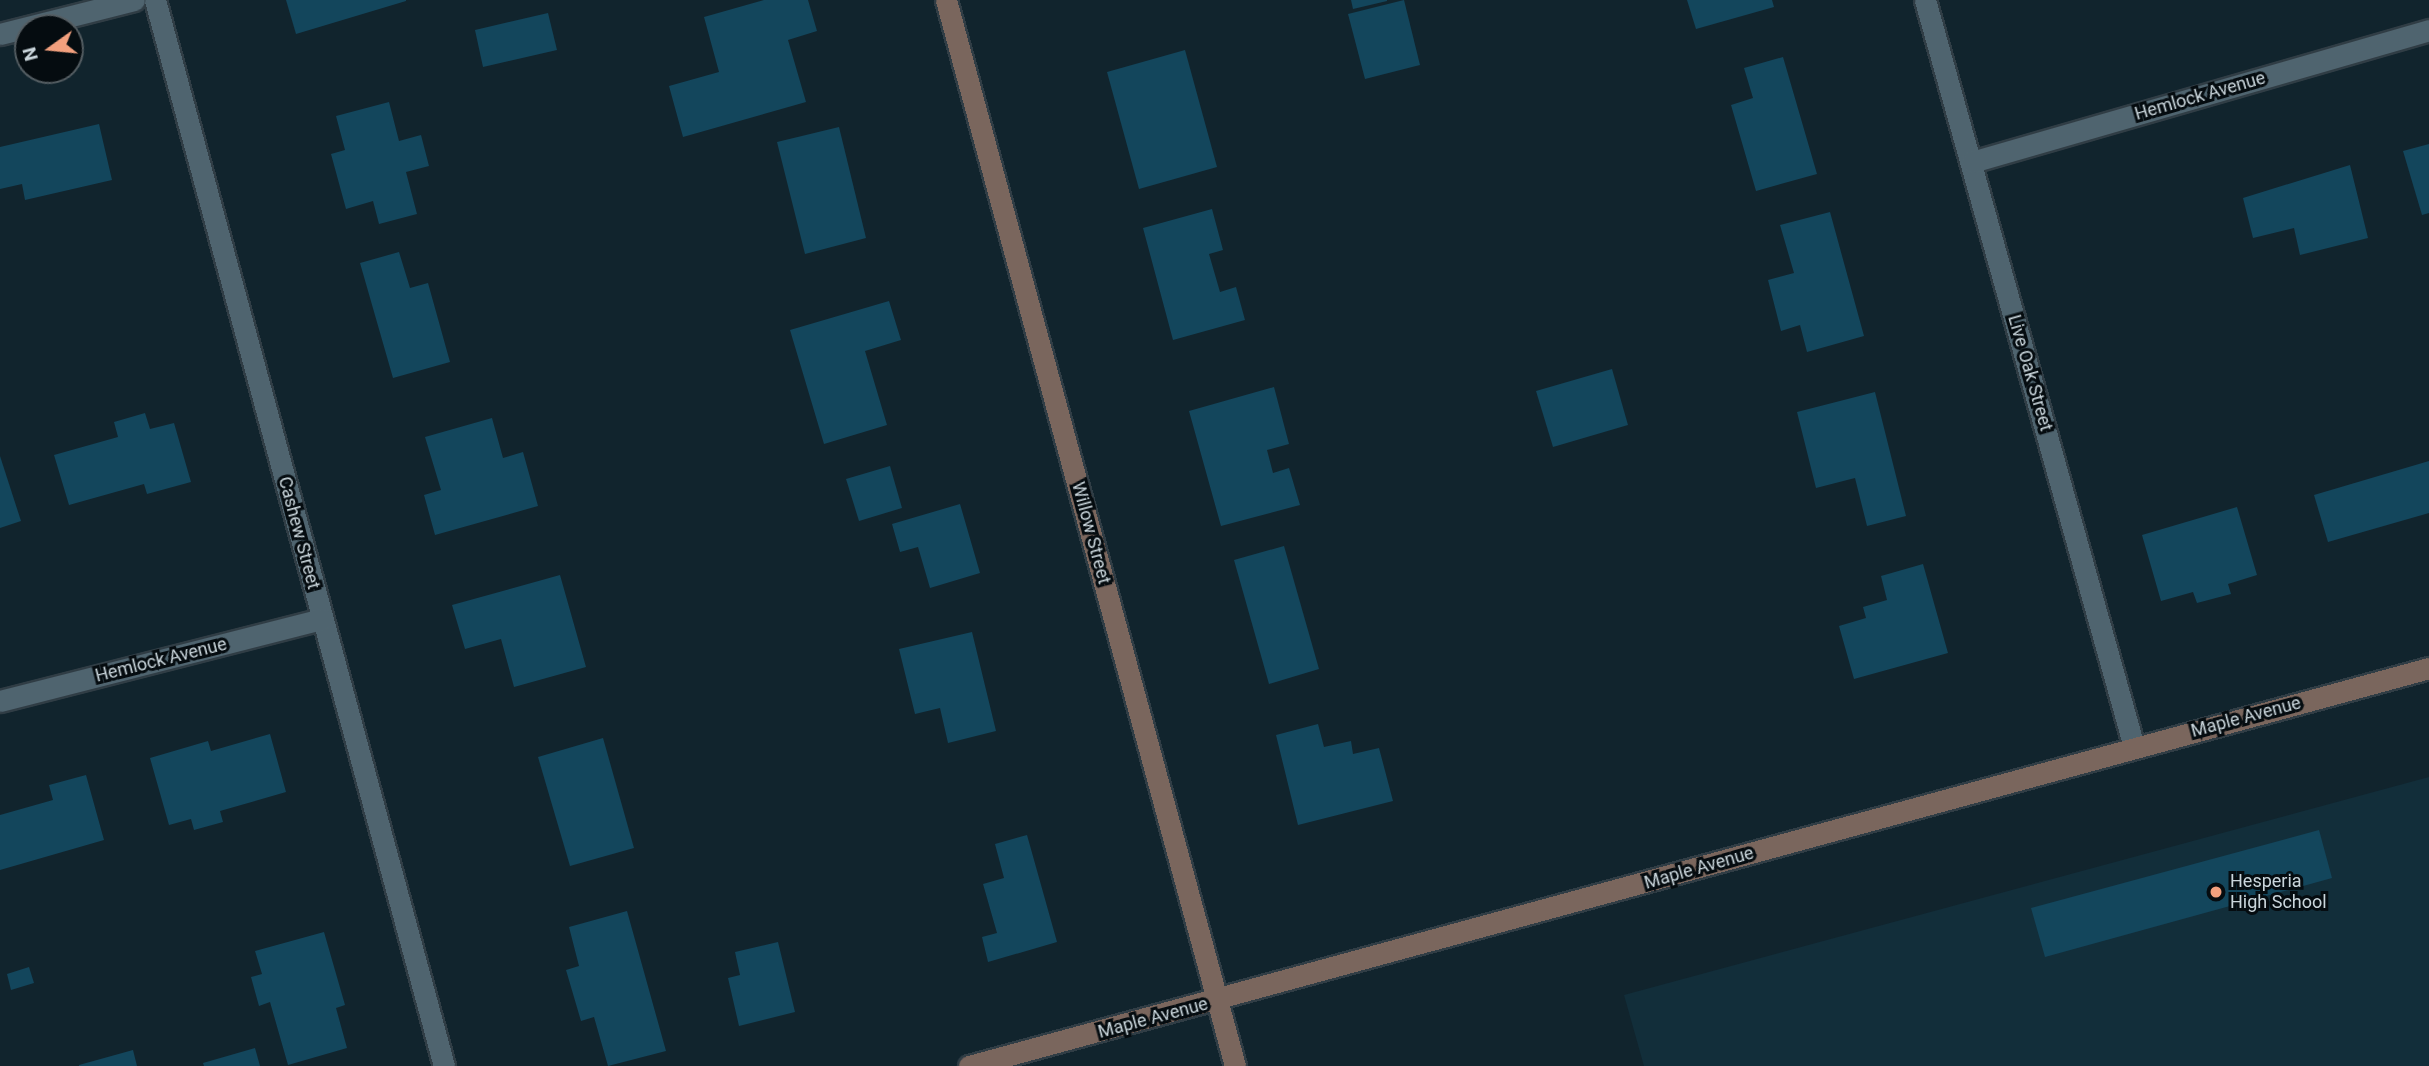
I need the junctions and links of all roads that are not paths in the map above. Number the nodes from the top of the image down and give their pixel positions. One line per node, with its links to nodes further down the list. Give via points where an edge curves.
1 (134, 0): 6 (street)
2 (155, 0): 8 (street, Cashew Street)
3 (946, 0): 12 (street, Willow Street)
4 (1925, 0): 7 (street, Live Oak Street)
5 (2429, 30): 7 (street, Hemlock Avenue)
6 (0, 34)
7 (1972, 162): 11 (street, Live Oak Street)
8 (322, 619): 10 (street, Hemlock Avenue); 13 (street, Cashew Street)
9 (2429, 668): 11 (street, Maple Avenue)
10 (0, 701)
11 (2134, 747): 12 (street, Maple Avenue)
12 (1218, 1001): 14 (street, Maple Avenue); 15 (street, Willow Street)
13 (444, 1066)
14 (969, 1066)
15 (1235, 1066)

